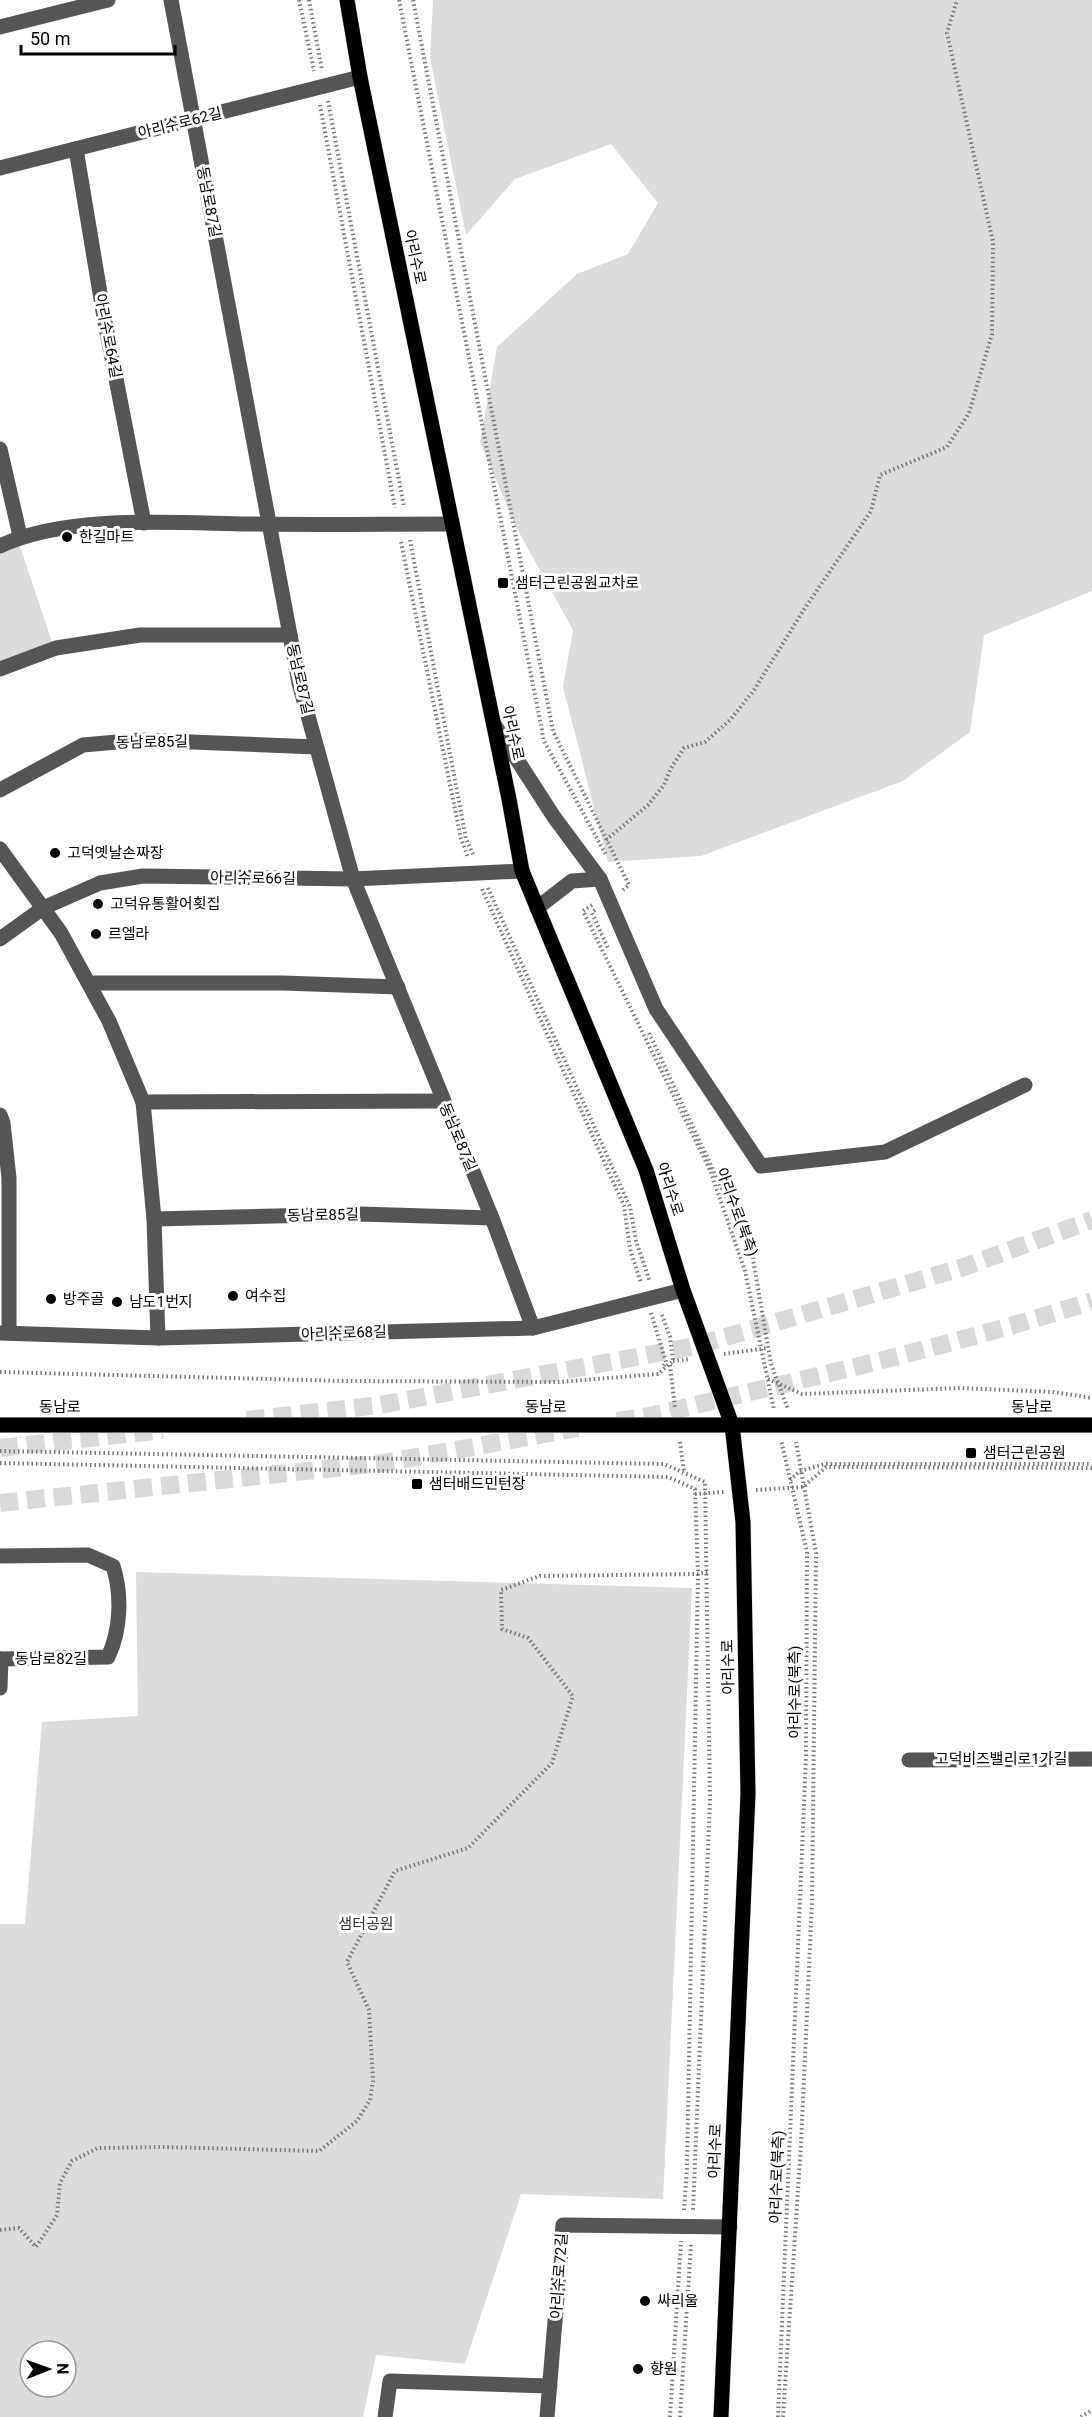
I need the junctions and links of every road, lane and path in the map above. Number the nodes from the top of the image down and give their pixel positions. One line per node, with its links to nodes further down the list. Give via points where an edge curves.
1 (108, 0): 9 (street)
2 (171, 0): 12 (street, 동남로87길)
3 (299, 0): 11 (path)
4 (309, 0): 11 (path)
5 (347, 0): 10 (main road, 아리수로)
6 (399, 0): 29 (path, via 544,741)
7 (413, 0): 27 (path, via 553,731)
8 (957, 0): 27 (path, via 947,33 993,242 992,334 969,413 947,447 880,475 872,511 802,611 754,690 730,720 705,742 684,748 648,805)
9 (0, 27)
10 (360, 77): 11 (street, 아리수로62길); 19 (main road, 아리수로)
11 (321, 87): 12 (street, 아리수로62길); 18 (path); 18 (path)
12 (193, 120): 13 (street, 아리수로62길); 17 (street, 동남로87길)
13 (76, 149): 14 (street, 아리수로62길); 16 (street, 아리수로64길)
14 (0, 168)
15 (0, 449): 20 (street)
16 (144, 523): 17 (street); 20 (street, via 56,528)
17 (269, 524): 18 (street); 22 (street, 동남로87길)
18 (403, 524): 19 (street); 31 (path, via 466,839); 31 (path, via 461,839)
19 (451, 524): 24 (main road, 아리수로)
20 (20, 536): 21 (street)
21 (0, 546)
22 (290, 635): 23 (street, via 140,635 56,648); 25 (street, 동남로87길)
23 (0, 669)
24 (493, 722): 30 (main road, 아리수로); 34 (street, via 554,817)
25 (316, 747): 26 (street, 동남로85길, via 140,740 82,745); 33 (street, 동남로87길)
26 (0, 790)
27 (606, 840): 35 (path, via 629,885)
28 (0, 849): 36 (street)
29 (607, 857)
30 (522, 872): 31 (street, 아리수로66길); 37 (main road, 아리수로)
31 (478, 873): 33 (street, 아리수로66길); 50 (path, via 624,1206 630,1250); 50 (path, via 630,1207)
32 (617, 875): 35 (path, via 622,884)
33 (353, 879): 36 (street, 아리수로66길, via 143,876 100,884); 42 (street, 동남로87길)
34 (600, 879): 35 (street); 37 (street, via 572,881)
35 (607, 898): 39 (path, via 591,913); 43 (street, via 656,1008 761,1166 885,1152); 56 (path, 아리수로(북측), via 583,911 710,1170 745,1272)
36 (43, 908): 38 (street, 아리수로66길); 41 (street, via 62,933)
37 (537, 908): 49 (main road, 아리수로, via 646,1170)
38 (0, 939)
39 (612, 955)
40 (616, 965): 57 (path, via 752,1253 771,1364)
41 (89, 983): 42 (street); 45 (street)
42 (398, 987): 44 (street, 동남로87길)
43 (1025, 1085)
44 (442, 1101): 45 (street); 47 (street, 동남로87길)
45 (143, 1102): 48 (street)
46 (0, 1115): 52 (street, via 9,1178)
47 (492, 1218): 48 (street, 동남로85길, via 360,1214); 51 (street, 동남로87길)
48 (154, 1219): 53 (street)
49 (683, 1290): 50 (street, 아리수로68길); 60 (main road, 아리수로)
50 (651, 1298): 51 (street, 아리수로68길); 55 (path, via 666,1362); 55 (path, via 670,1337 673,1361)
51 (533, 1328): 53 (street, 아리수로68길)
52 (4, 1333): 53 (street, 아리수로68길)
53 (158, 1338)
54 (0, 1372): 55 (path, via 547,1382)
55 (658, 1374)
56 (768, 1379): 57 (path); 61 (path, 아리수로(북측))
57 (778, 1383): 58 (path, via 802,1394 960,1388 1054,1392); 62 (path)
58 (1092, 1398)
59 (0, 1425): 60 (main road, 동남로)
60 (732, 1425): 61 (main road, 동남로); 78 (main road, 아리수로, via 743,1522 748,1794)
61 (778, 1425): 62 (main road, 동남로); 68 (path, 아리수로(북측))
62 (794, 1425): 63 (main road, 동남로); 67 (path)
63 (1092, 1425)
64 (0, 1451): 71 (path, via 664,1464 705,1482)
65 (0, 1463): 72 (path, via 668,1477 695,1489)
66 (1092, 1466): 67 (path, via 825,1464); 69 (path, via 826,1467)
67 (800, 1471): 68 (path); 69 (path)
68 (790, 1479): 87 (path, 아리수로(북측), via 807,1552 806,1757)
69 (803, 1487): 88 (path, via 816,1553 812,1900)
70 (0, 1556): 73 (street, 동남로82길, via 88,1555 113,1566 119,1586 116,1641 108,1657)
71 (708, 1572): 72 (path); 77 (path, via 710,1801)
72 (698, 1574): 77 (path); 79 (path, via 540,1576 501,1590 502,1629 528,1638 573,1696 552,1763 468,1848 395,1871 347,1962 369,2010 373,2082 370,2100 357,2121 319,2151 98,2148 72,2160 60,2183 57,2216 36,2247 19,2228)
73 (1, 1659): 74 (street, 동남로82길)
74 (0, 1688)
75 (1092, 1759): 76 (street, 고덕비즈밸리로1가길)
76 (909, 1760)
77 (687, 2227): 78 (street, 아리수로72길); 80 (street, 아리수로72길, via 562,2225); 84 (path); 85 (path)
78 (730, 2227): 86 (main road, 아리수로)
79 (0, 2230)
80 (550, 2386): 82 (street, via 390,2381); 83 (street, 아리수로72길)
81 (1092, 2410): 89 (path)
82 (385, 2417)
83 (547, 2417)
84 (670, 2417)
85 (680, 2417)
86 (721, 2417)
87 (778, 2417)
88 (783, 2417)
89 (1081, 2417)

